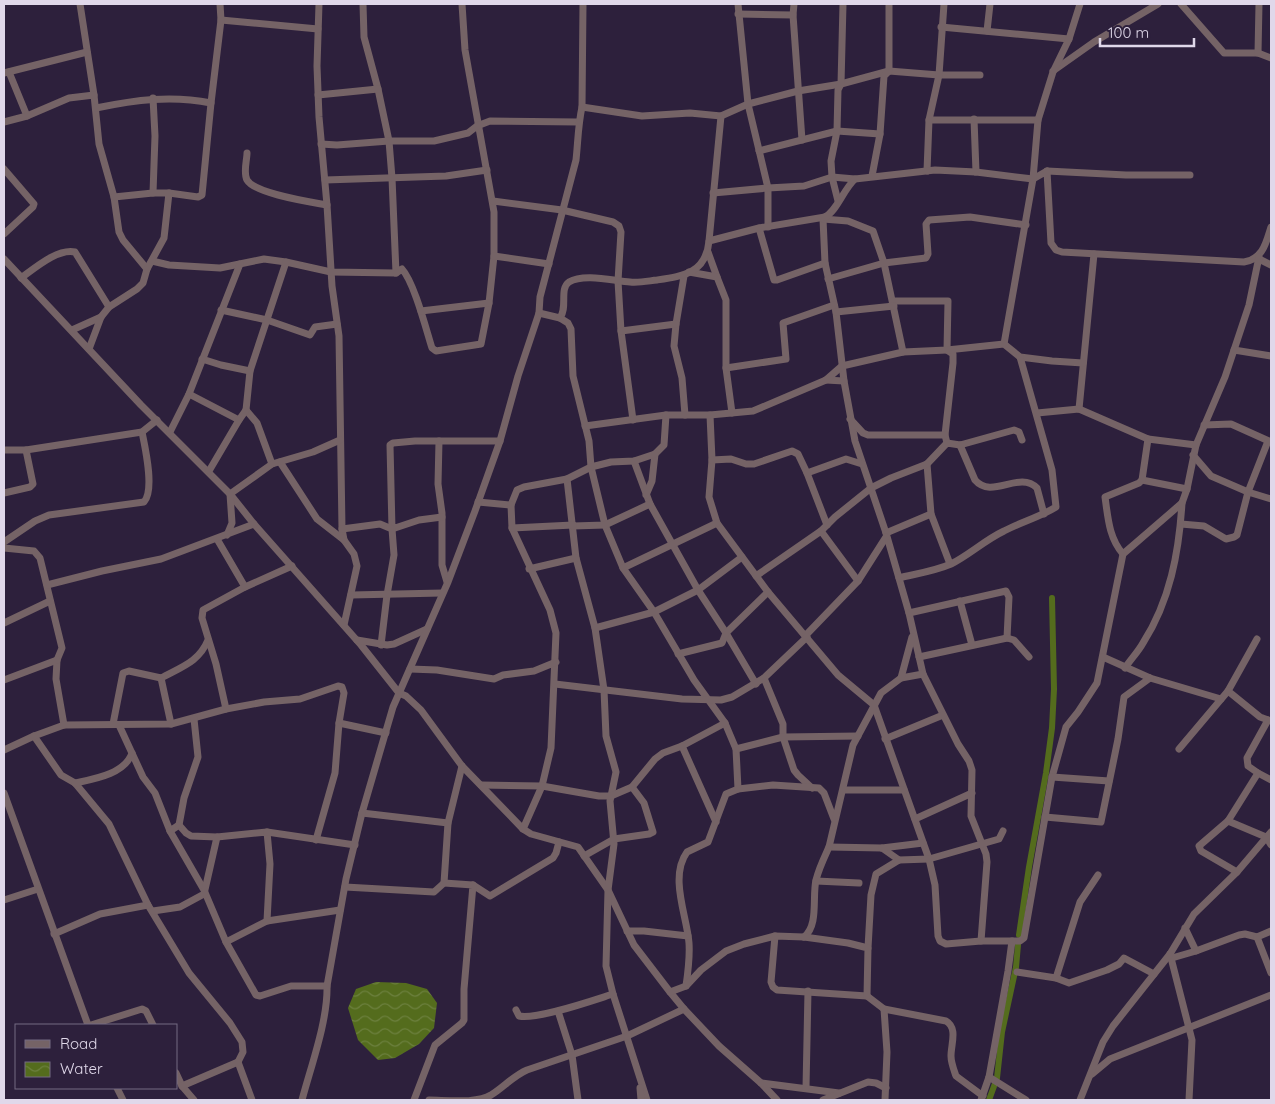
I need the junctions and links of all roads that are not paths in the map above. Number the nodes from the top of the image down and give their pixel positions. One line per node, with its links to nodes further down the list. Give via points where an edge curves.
1 (80, 4): 24 (street)
2 (220, 4): 19 (street)
3 (320, 4): 21 (street)
4 (363, 4): 33 (street, via 363,32)
5 (462, 4): 49 (street, via 465,50)
6 (583, 4): 41 (street)
7 (738, 4): 17 (street)
8 (794, 4): 18 (street)
9 (843, 4): 32 (street)
10 (889, 4): 27 (street)
11 (944, 4): 20 (street)
12 (990, 4): 22 (street)
13 (1080, 4): 23 (street)
14 (1158, 4): 29 (street, via 1094,42)
15 (1181, 4): 25 (street, via 1224,53)
16 (1259, 4): 25 (street)
17 (738, 14): 18 (street); 39 (street)
18 (793, 15): 34 (street)
19 (221, 20): 21 (street); 38 (street)
20 (941, 27): 22 (street); 30 (street)
21 (318, 29): 36 (street)
22 (987, 30): 23 (street)
23 (1069, 39): 29 (street)
24 (87, 52): 28 (street); 35 (street)
25 (1258, 53): 26 (street)
26 (1271, 58)
27 (889, 71): 30 (street); 32 (street); 51 (street, via 884,76)
28 (6, 72): 42 (street)
29 (1052, 72): 46 (street)
30 (939, 75): 31 (street); 45 (street)
31 (980, 75)
32 (842, 84): 34 (street); 50 (street, via 838,90)
33 (378, 89): 36 (street); 53 (street)
34 (798, 91): 39 (street); 52 (street)
35 (94, 95): 40 (street); 42 (street, via 69,98)
36 (318, 95): 54 (street)
37 (153, 98): 38 (street); 40 (street); 70 (street)
38 (211, 103): 71 (street, via 202,195)
39 (748, 104): 43 (street); 55 (street)
40 (96, 108): 73 (street, via 99,144)
41 (582, 108): 43 (street, via 623,115 690,113); 48 (street)
42 (27, 116): 47 (street)
43 (721, 116): 72 (street)
44 (974, 118): 45 (street); 46 (street); 61 (street)
45 (929, 120): 59 (street)
46 (1038, 120): 67 (street)
47 (4, 122)
48 (578, 122): 49 (street, via 492,121); 77 (street, via 576,160)
49 (478, 126): 53 (street, via 468,133 434,141); 58 (street)
50 (837, 131): 51 (street); 52 (street); 64 (street, via 831,155)
51 (880, 134): 62 (street)
52 (802, 140): 55 (street)
53 (389, 141): 54 (street); 65 (street)
54 (321, 144): 68 (street)
55 (759, 151): 69 (street)
56 (247, 153): 76 (street, via 245,175 253,186 292,199)
57 (4, 169): 83 (street, via 34,204)
58 (487, 170): 65 (street, via 446,176); 74 (street)
59 (927, 171): 61 (street); 62 (street)
60 (1047, 171): 63 (street); 67 (street); 86 (street, via 1053,247 1062,252)
61 (976, 172): 67 (street)
62 (872, 176): 66 (street)
63 (1190, 176)
64 (832, 177): 66 (street); 69 (street, via 804,186); 75 (street)
65 (392, 178): 68 (street); 99 (street)
66 (855, 179): 75 (street)
67 (1033, 179): 79 (street)
68 (325, 180): 76 (street)
69 (768, 188): 72 (street); 80 (street)
70 (153, 193): 71 (street); 73 (street)
71 (169, 193): 90 (street, via 166,232)
72 (713, 194): 84 (street)
73 (114, 197): 97 (street, via 121,236)
74 (493, 201): 77 (street); 87 (street)
75 (838, 201): 78 (street, via 834,212)
76 (327, 205): 98 (street)
77 (562, 210): 95 (street); 104 (street, via 619,226)
78 (824, 218): 80 (street); 92 (street); 93 (street, via 848,221 873,231)
79 (1026, 225): 93 (street, via 970,217 930,220 926,224 926,258); 119 (street)
80 (768, 227): 82 (street)
81 (1271, 227): 88 (street)
82 (759, 228): 84 (street); 92 (street, via 774,280)
83 (4, 234)
84 (709, 241): 85 (street)
85 (708, 251): 100 (street, via 698,268); 101 (street)
86 (1094, 254): 88 (street, via 1226,262); 127 (street)
87 (494, 256): 95 (street); 105 (street)
88 (1259, 258): 96 (street); 122 (street, via 1249,305)
89 (4, 259): 102 (street)
90 (152, 261): 94 (street, via 220,268); 97 (street)
91 (286, 262): 94 (street, via 264,259); 98 (street); 114 (street)
92 (825, 263): 103 (street)
93 (884, 263): 103 (street); 106 (street)
94 (240, 264): 109 (street)
95 (549, 264): 111 (street)
96 (1271, 265)
97 (147, 269): 107 (street, via 141,286)
98 (331, 272): 99 (street); 115 (street)
99 (396, 272): 110 (street, via 402,269 404,272)
100 (686, 274): 101 (street); 104 (street, via 635,282); 116 (street)
101 (716, 276): 129 (street, via 726,300)
102 (21, 278): 107 (street, via 49,259 66,251 75,252); 117 (street)
103 (828, 279): 108 (street)
104 (618, 281): 113 (street, via 596,278 567,284 564,311); 118 (street)
105 (489, 303): 110 (street); 110 (street, via 481,344 436,351 432,348)
106 (894, 304): 108 (street); 121 (street, via 948,301); 123 (street)
107 (109, 307): 112 (street)
108 (835, 309): 128 (street); 129 (street, via 783,323 786,359)
109 (222, 310): 114 (street); 126 (street)
110 (420, 311)
111 (539, 312): 113 (street); 154 (street)
112 (101, 317): 117 (street); 120 (street)
113 (560, 318): 146 (street, via 571,329 573,376)
114 (266, 320): 115 (street, via 310,335 315,327); 130 (street)
115 (336, 324): 151 (street, via 339,336)
116 (676, 324): 118 (street); 139 (street, via 674,346 682,378)
117 (72, 330): 120 (street)
118 (621, 331): 144 (street)
119 (1004, 344): 121 (street); 125 (street)
120 (89, 349): 142 (street)
121 (947, 350): 123 (street); 149 (street, via 952,354 953,363)
122 (1234, 350): 124 (street); 145 (street)
123 (903, 352): 128 (street)
124 (1271, 356)
125 (1020, 357): 127 (street); 137 (street)
126 (202, 359): 130 (street); 133 (street)
127 (1083, 363): 134 (street)
128 (842, 366): 131 (street); 132 (street)
129 (726, 368): 136 (street)
130 (250, 371): 135 (street)
131 (826, 380): 132 (street); 136 (street, via 757,410)
132 (844, 381): 141 (street)
133 (189, 394): 143 (street); 148 (street)
134 (1079, 409): 137 (street); 150 (street)
135 (246, 410): 143 (street); 165 (street, via 257,423)
136 (732, 413): 140 (street)
137 (1037, 413): 185 (street, via 1052,470 1056,506)
138 (666, 415): 139 (street); 144 (street); 161 (street, via 664,445)
139 (685, 415): 140 (street)
140 (710, 415): 163 (street)
141 (850, 419): 149 (street, via 868,435); 166 (street)
142 (157, 420): 147 (street); 148 (street)
143 (238, 420): 169 (street)
144 (633, 420): 146 (street)
145 (1204, 425): 155 (street, via 1231,424); 157 (street)
146 (585, 426): 168 (street)
147 (142, 432): 160 (street); 201 (street, via 149,472 144,502 49,515)
148 (170, 432): 169 (street)
149 (946, 435): 156 (street)
150 (1148, 439): 157 (street); 172 (street)
151 (340, 440): 165 (street); 194 (street)
152 (1022, 440): 158 (street, via 1019,432 1014,430)
153 (439, 441): 154 (street); 186 (street, via 438,484); 195 (street, via 390,445)
154 (500, 441): 180 (street)
155 (1270, 442): 175 (street)
156 (947, 443): 158 (street); 167 (street)
157 (1196, 445): 162 (street)
158 (960, 446): 185 (street, via 978,484 986,488 1018,481 1035,485)
159 (4, 450): 160 (street)
160 (26, 450): 176 (street, via 33,484)
161 (656, 454): 164 (street); 178 (street, via 652,481)
162 (1193, 455): 174 (street); 175 (street, via 1208,474)
163 (712, 460): 170 (street, via 731,459 754,464 792,451 798,454); 187 (street, via 709,497)
164 (634, 461): 168 (street); 178 (street)
165 (276, 463): 177 (street); 200 (street, via 317,518)
166 (862, 464): 170 (street, via 846,459); 173 (street)
167 (927, 464): 173 (street); 184 (street)
168 (591, 467): 171 (street); 190 (street)
169 (209, 471): 177 (street)
170 (807, 474): 191 (street)
171 (567, 479): 183 (street, via 517,490); 192 (street)
172 (1142, 480): 174 (street); 204 (street, via 1105,497 1109,529)
173 (871, 488): 191 (street); 198 (street)
174 (1187, 489): 181 (street)
175 (1248, 492): 179 (street); 189 (street, via 1234,537 1226,539 1204,526)
176 (4, 493)
177 (230, 494): 188 (street); 197 (street, via 232,523)
178 (646, 495): 182 (street)
179 (1271, 498)
180 (478, 502): 183 (street); 214 (street)
181 (1182, 503): 189 (street); 204 (street)
182 (650, 504): 190 (street); 202 (street)
183 (511, 505): 193 (street)
184 (931, 514): 198 (street); 207 (street)
185 (1044, 514): 207 (street, via 1002,532)
186 (442, 517): 195 (street); 214 (street, via 442,565)
187 (717, 523): 202 (street); 205 (street)
188 (254, 524): 197 (street); 208 (street)
189 (1180, 524): 245 (street, via 1176,560 1159,613 1145,641)
190 (606, 525): 192 (street); 209 (street)
191 (827, 525): 196 (street)
192 (573, 526): 193 (street); 206 (street)
193 (512, 528): 210 (street)
194 (342, 529): 195 (street, via 380,524); 200 (street)
195 (392, 529): 221 (street, via 394,555)
196 (821, 531): 211 (street); 213 (street)
197 (228, 535): 199 (street)
198 (886, 535): 212 (street); 213 (street)
199 (217, 539): 215 (street, via 161,559); 216 (street)
200 (344, 540): 220 (street, via 354,554 357,566)
201 (4, 542)
202 (673, 543): 209 (street); 217 (street)
203 (4, 548): 215 (street, via 38,554)
204 (1123, 554): 242 (street)
205 (742, 557): 211 (street); 217 (street)
206 (576, 558): 210 (street); 228 (street)
207 (950, 564): 212 (street)
208 (292, 566): 216 (street); 227 (street)
209 (623, 568): 224 (street)
210 (529, 569): 244 (street, via 551,614 556,633)
211 (756, 576): 218 (street)
212 (899, 578): 225 (street)
213 (858, 581): 232 (street)
214 (448, 582): 219 (street)
215 (48, 585): 223 (street)
216 (245, 586): 234 (street, via 203,610)
217 (698, 590): 224 (street); 230 (street)
218 (768, 592): 230 (street); 232 (street)
219 (442, 593): 221 (street); 229 (street)
220 (351, 595): 221 (street); 227 (street)
221 (387, 595): 237 (street)
222 (960, 601): 225 (street); 233 (street, via 1003,591 1008,593); 238 (street)
223 (50, 602): 226 (street); 243 (street, via 62,648)
224 (654, 612): 228 (street); 239 (street)
225 (909, 613): 231 (street)
226 (4, 623)
227 (344, 625): 236 (street)
228 (595, 628): 255 (street)
229 (427, 629): 237 (street, via 394,644); 246 (street)
230 (726, 633): 239 (street, via 722,643); 254 (street)
231 (913, 635): 240 (street); 250 (street)
232 (807, 636): 249 (street); 260 (street, via 842,679)
233 (1006, 638): 238 (street); 241 (street, via 1014,640)
234 (208, 639): 248 (street, via 198,658); 261 (street)
235 (1257, 639): 256 (street)
236 (356, 640): 237 (street); 257 (street)
237 (381, 645)
238 (972, 645): 240 (street)
239 (678, 654): 259 (street)
240 (919, 657): 247 (street)
241 (1029, 657)
242 (1103, 657): 245 (street); 282 (street, via 1097,682 1066,727)
243 (57, 660): 252 (street); 269 (street, via 56,679)
244 (556, 662): 246 (street, via 494,679); 253 (street)
245 (1125, 668): 251 (street)
246 (410, 669): 257 (street)
247 (924, 674): 250 (street); 262 (street)
248 (161, 678): 267 (street, via 129,671 123,673); 268 (street)
249 (764, 678): 254 (street); 273 (street, via 783,724)
250 (901, 678): 260 (street, via 881,693)
251 (1150, 678): 258 (street); 284 (street, via 1124,697)
252 (4, 680)
253 (555, 684): 255 (street); 287 (street, via 552,738)
254 (756, 684): 259 (street, via 732,697)
255 (604, 690): 259 (street); 295 (street, via 606,736 616,772)
256 (1228, 691): 258 (street); 264 (street, via 1260,718)
257 (400, 694): 270 (street); 280 (street, via 421,710)
258 (1221, 699): 277 (street)
259 (708, 701): 266 (street)
260 (874, 705): 272 (street); 274 (street)
261 (226, 709): 263 (street); 265 (street, via 300,699 338,686 344,693)
262 (943, 715): 274 (street); 294 (street, via 969,761)
263 (194, 719): 268 (street); 304 (street, via 198,757)
264 (1270, 720): 281 (street, via 1246,758 1248,766)
265 (339, 723): 270 (street); 312 (street, via 335,773)
266 (725, 723): 275 (street); 276 (street)
267 (116, 724): 268 (street); 269 (street); 279 (street)
268 (170, 724)
269 (64, 725): 271 (street)
270 (386, 734): 297 (street)
271 (34, 736): 278 (street); 285 (street, via 61,775)
272 (858, 736): 273 (street); 291 (street, via 852,749)
273 (784, 737): 276 (street); 289 (street, via 796,773)
274 (885, 739): 292 (street)
275 (682, 746): 288 (street, via 654,759); 302 (street)
276 (736, 749): 290 (street)
277 (1179, 749)
278 (4, 750)
279 (132, 753): 285 (street, via 129,760 106,776); 306 (street, via 142,777 155,793)
280 (462, 766): 286 (street); 303 (street)
281 (1258, 773): 283 (street); 301 (street)
282 (1052, 778): 284 (street); 298 (street)
283 (1271, 780)
284 (1109, 781): 298 (street, via 1101,822)
285 (74, 783): 334 (street, via 109,824)
286 (481, 785): 287 (street); 305 (street)
287 (542, 786): 295 (street); 305 (street)
288 (632, 787): 295 (street); 311 (street, via 644,803 653,832)
289 (812, 788): 290 (street, via 773,785); 300 (street, via 822,790)
290 (738, 789): 302 (street, via 726,794)
291 (844, 790): 292 (street); 300 (street)
292 (904, 790): 299 (street)
293 (4, 793): 296 (street)
294 (972, 793): 299 (street); 314 (street, via 971,816)
295 (611, 796): 311 (street)
296 (5, 803): 330 (street)
297 (362, 812): 303 (street); 317 (street)
298 (1045, 817): 347 (street, via 1024,938)
299 (915, 818): 315 (street)
300 (834, 820): 318 (street)
301 (1228, 821): 309 (street); 323 (street, via 1199,846 1201,851)
302 (716, 822): 342 (street, via 708,842 687,852 682,866 680,886)
303 (448, 823): 326 (street)
304 (179, 825): 306 (street); 310 (street, via 192,836)
305 (524, 829): 313 (street)
306 (170, 831): 331 (street)
307 (1003, 831): 314 (street, via 999,839)
308 (267, 832): 310 (street); 312 (street); 337 (street, via 270,864)
309 (1269, 835): 316 (street); 323 (street)
310 (217, 837): 331 (street)
311 (614, 839): 320 (street); 332 (street)
312 (316, 840): 317 (street)
313 (559, 842): 320 (street, via 578,847); 328 (street, via 553,858 490,896)
314 (982, 843): 321 (street); 346 (street, via 987,862)
315 (923, 844): 319 (street); 321 (street)
316 (1271, 844)
317 (355, 845): 329 (street)
318 (829, 847): 319 (street); 325 (street)
319 (882, 848): 322 (street)
320 (584, 856): 332 (street)
321 (930, 859): 322 (street); 346 (street, via 940,941 946,944)
322 (899, 860): 349 (street, via 876,874 871,895)
323 (1237, 872): 338 (street)
324 (1098, 875): 357 (street, via 1080,902)
325 (816, 881): 327 (street); 344 (street, via 812,924)
326 (444, 883): 328 (street); 329 (street, via 434,892)
327 (859, 883)
328 (473, 885): 390 (street, via 464,1020 435,1045)
329 (344, 887): 335 (street)
330 (38, 889): 333 (street); 341 (street)
331 (204, 890): 336 (street, via 204,894 180,907); 348 (street)
332 (608, 890): 339 (street); 362 (street, via 606,958)
333 (4, 900)
334 (148, 905): 336 (street); 341 (street, via 100,914)
335 (340, 910): 337 (street); 358 (street)
336 (154, 911): 375 (street, via 189,973 242,1042 244,1052)
337 (267, 921): 348 (street)
338 (1184, 928): 350 (street); 351 (street)
339 (626, 931): 342 (street); 361 (street)
340 (1271, 931): 345 (street)
341 (54, 934): 369 (street)
342 (688, 936): 359 (street)
343 (775, 936): 344 (street); 359 (street, via 726,951 700,970); 360 (street, via 773,987 777,990)
344 (804, 937): 349 (street)
345 (1257, 937): 350 (street, via 1239,935); 355 (street)
346 (981, 941): 347 (street)
347 (1012, 941): 379 (street)
348 (226, 942): 358 (street, via 258,996 291,986)
349 (868, 948): 364 (street)
350 (1196, 951): 351 (street)
351 (1171, 956): 352 (street); 354 (street)
352 (1160, 967): 354 (street); 356 (street)
353 (1017, 972): 357 (street)
354 (1175, 972): 372 (street)
355 (1271, 972)
356 (1154, 974): 357 (street, via 1124,958 1119,964 1085,978 1069,982); 376 (street, via 1108,1034)
357 (1056, 978)
358 (327, 986): 389 (street, via 322,1025)
359 (686, 986): 361 (street)
360 (808, 991): 364 (street); 382 (street)
361 (670, 992): 365 (street)
362 (613, 994): 368 (street); 373 (street)
363 (1271, 995): 372 (street)
364 (866, 996): 366 (street)
365 (684, 1009): 373 (street); 380 (street)
366 (884, 1009): 383 (street); 386 (street, via 949,1023 953,1030 951,1056 956,1076)
367 (516, 1010): 368 (street, via 523,1017)
368 (558, 1010): 374 (street)
369 (90, 1024)
370 (93, 1024): 371 (street, via 142,1009)
371 (152, 1024)
372 (1188, 1028): 376 (street, via 1110,1059); 400 (street, via 1193,1049)
373 (627, 1036): 374 (street); 378 (street)
374 (572, 1055): 385 (street, via 519,1074); 392 (street)
375 (238, 1062): 381 (street); 388 (street)
376 (1090, 1076): 399 (street)
377 (178, 1077): 381 (street)
378 (639, 1078): 393 (street); 394 (street)
379 (989, 1078): 386 (street); 398 (street)
380 (761, 1083): 382 (street); 395 (street)
381 (182, 1086): 387 (street)
382 (806, 1088): 384 (street)
383 (886, 1088): 384 (street, via 868,1082); 397 (street)
384 (839, 1093): 396 (street)
385 (490, 1098): 391 (street)
386 (982, 1098)
387 (194, 1100)
388 (252, 1100)
389 (302, 1100)
390 (414, 1100)
391 (429, 1100)
392 (578, 1100)
393 (641, 1100)
394 (647, 1100)
395 (777, 1100)
396 (823, 1100)
397 (885, 1100)
398 (1026, 1100)
399 (1080, 1100)
400 (1190, 1100)

